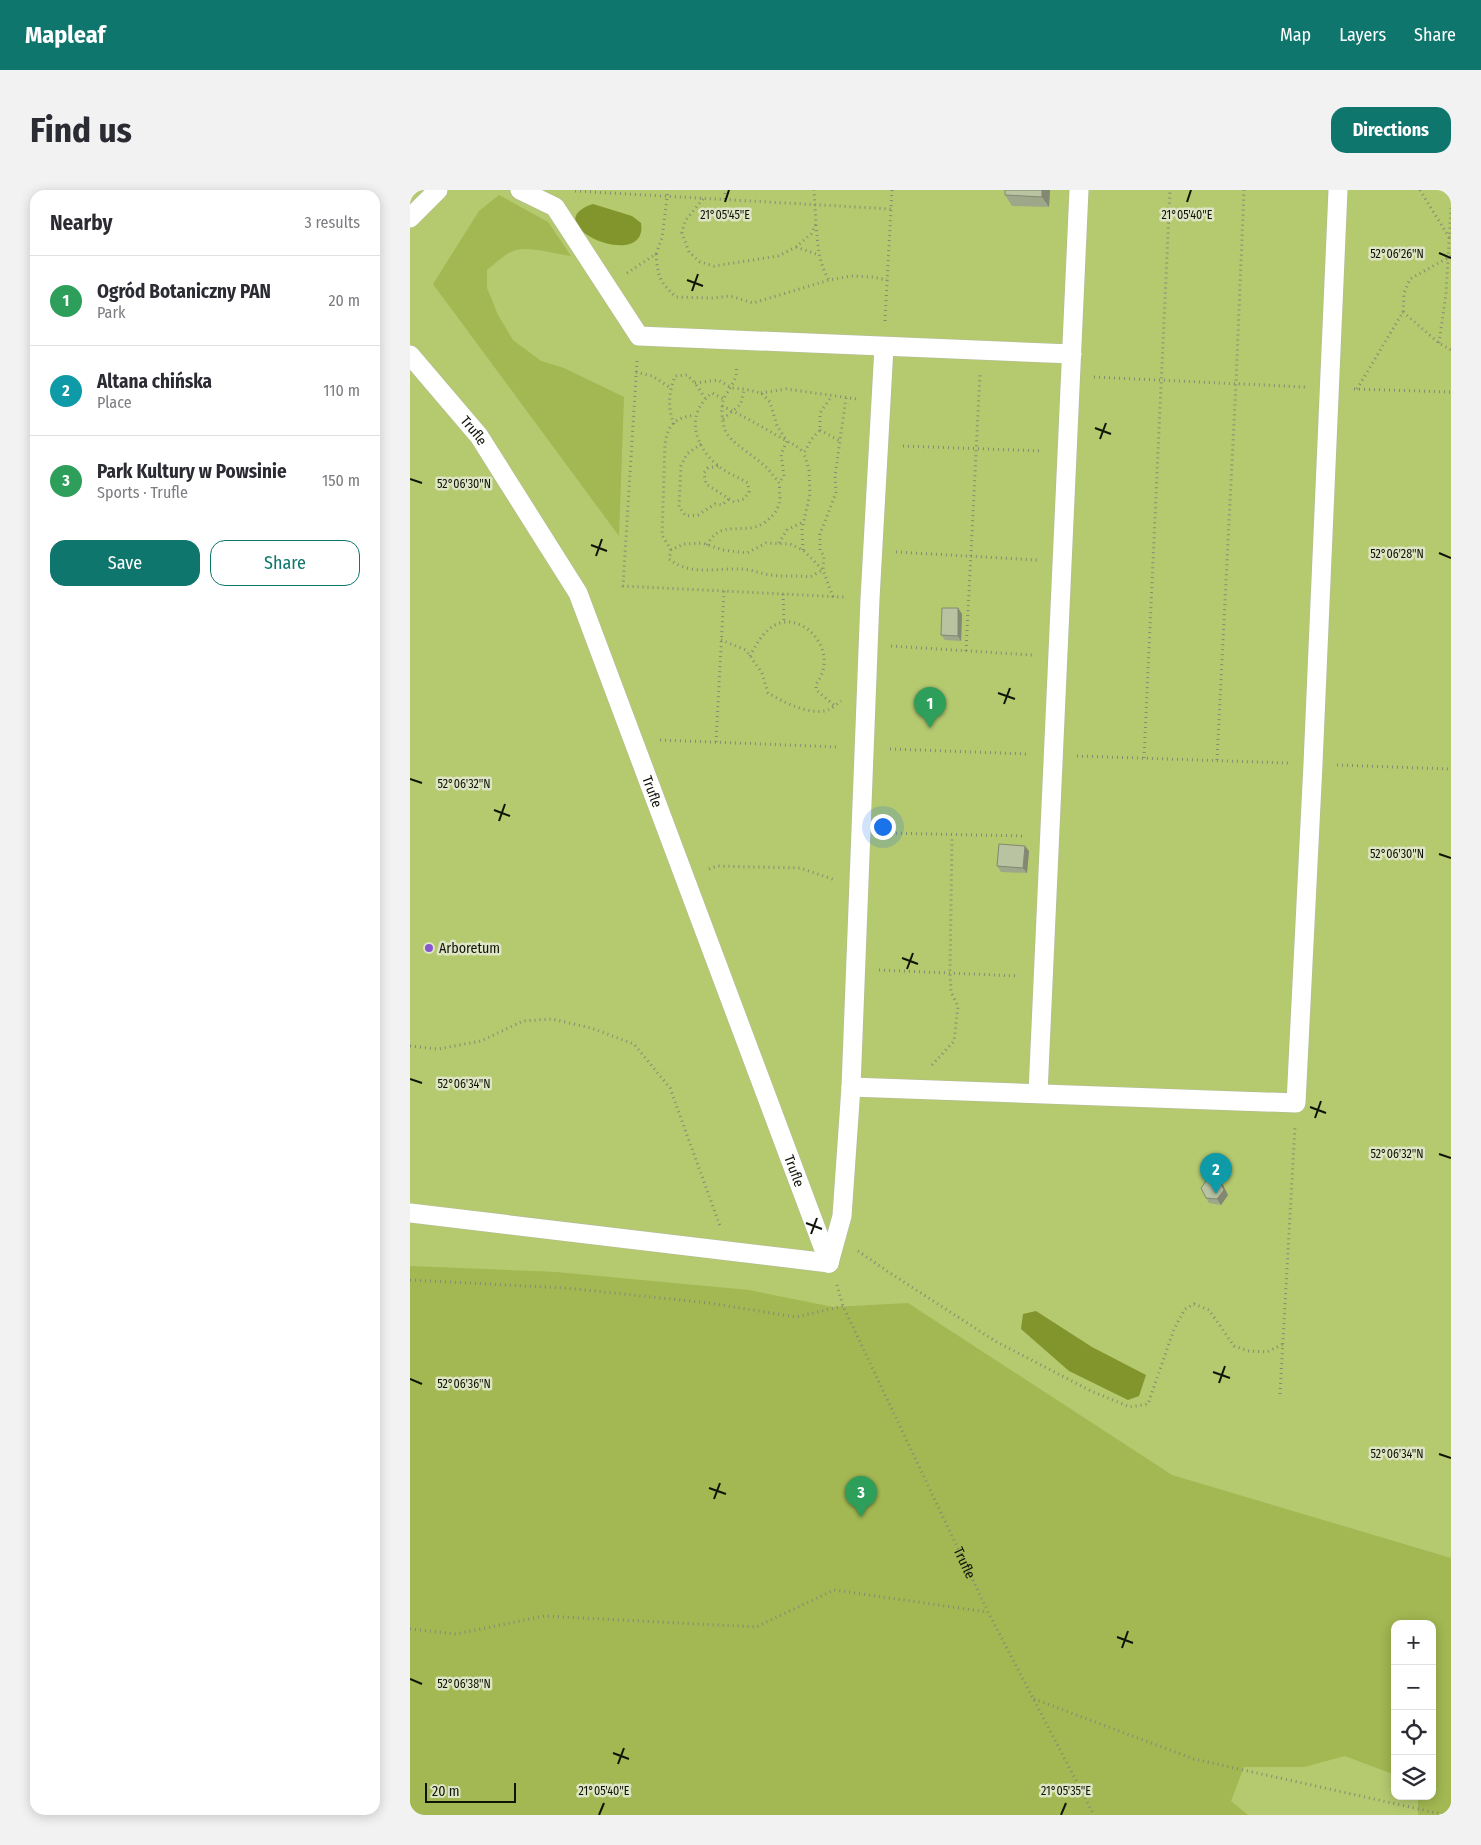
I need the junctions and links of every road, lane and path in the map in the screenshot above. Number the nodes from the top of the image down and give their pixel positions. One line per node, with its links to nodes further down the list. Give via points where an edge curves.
1 (438, 190): 19 (street)
2 (520, 190): 28 (street, via 555,207)
3 (668, 190): 13 (path)
4 (725, 190): 15 (path)
5 (814, 190): 16 (path)
6 (892, 190): 18 (path)
7 (1079, 190): 36 (street)
8 (1170, 190): 40 (path)
9 (1244, 190): 42 (path)
10 (1338, 190): 45 (street)
11 (1420, 190): 21 (path)
12 (573, 191): 13 (path)
13 (667, 197): 14 (path); 23 (path, via 662,238)
14 (703, 199): 15 (path); 22 (path, via 685,221 682,233 689,252 700,262 714,266 739,263 778,256)
15 (725, 199): 16 (path)
16 (815, 205): 18 (path); 20 (path)
17 (1451, 208): 21 (path)
18 (891, 209): 27 (path)
19 (410, 218)
20 (816, 224): 22 (path, via 811,234); 24 (path)
21 (1450, 239): 25 (path)
22 (796, 247): 24 (path)
23 (656, 254): 26 (path, via 657,274 676,298 730,296 753,303); 28 (path, via 627,274)
24 (819, 255): 26 (path)
25 (1450, 256): 29 (path, via 1410,279 1404,293); 32 (path)
26 (829, 280): 27 (path, via 851,276)
27 (887, 280): 33 (path)
28 (605, 283): 30 (street)
29 (1403, 312): 32 (path); 47 (path)
30 (639, 336): 31 (street); 38 (path)
31 (724, 340): 33 (street); 44 (path, via 737,370)
32 (1439, 343): 34 (path)
33 (884, 347): 35 (street); 54 (street)
34 (1451, 350)
35 (981, 351): 36 (street); 65 (path)
36 (1072, 354): 39 (street)
37 (410, 355): 98 (street, Trufle, via 479,436 578,593)
38 (636, 372): 43 (path, via 652,376); 80 (path, via 623,586)
39 (1071, 376): 40 (path); 67 (street)
40 (1163, 379): 42 (path); 93 (path)
41 (695, 383): 43 (path, via 686,375 675,376); 44 (path, via 718,380); 51 (path)
42 (1236, 383): 45 (path); 94 (path)
43 (671, 388): 59 (path, via 669,413)
44 (732, 388): 46 (path); 53 (path)
45 (1329, 388): 47 (path); 107 (street)
46 (744, 389): 49 (path); 56 (path, via 741,404)
47 (1357, 389): 48 (path)
48 (1451, 392)
49 (761, 393): 50 (path, via 786,389); 61 (path, via 770,402 777,426)
50 (831, 397): 52 (path); 60 (path, via 820,414)
51 (705, 398): 53 (path, via 712,392); 57 (path)
52 (846, 398): 54 (path); 62 (path)
53 (724, 399): 55 (path)
54 (881, 401): 64 (street)
55 (722, 406): 56 (path); 58 (path)
56 (733, 410): 58 (path); 61 (path)
57 (695, 415): 59 (path, via 681,417); 63 (path, via 695,431)
58 (722, 420): 69 (path, via 733,441 766,465)
59 (674, 424): 74 (path, via 667,430 665,444 662,535)
60 (820, 430): 62 (path); 66 (path)
61 (787, 441): 66 (path); 69 (path, via 781,454 784,476)
62 (840, 441): 79 (path, via 836,493 820,534)
63 (701, 444): 68 (path); 70 (path, via 687,454 681,466 678,507 686,516 698,515)
64 (879, 445): 65 (path); 76 (street)
65 (976, 450): 67 (path); 77 (path)
66 (804, 452): 71 (path, via 810,494)
67 (1068, 452): 78 (street)
68 (718, 466): 70 (path, via 708,468 704,473 706,484); 70 (path, via 748,483 749,492 744,499 734,502)
69 (779, 484): 73 (path, via 780,501 775,514 761,525 721,529 711,536)
70 (729, 499)
71 (804, 522): 72 (path, via 787,530); 75 (path)
72 (779, 544): 73 (path, via 766,543 747,553); 75 (path, via 790,544)
73 (707, 545): 74 (path, via 684,544)
74 (671, 550): 79 (path, via 669,559 677,566 709,571 741,568 771,575 810,577)
75 (803, 550): 79 (path)
76 (873, 551): 77 (path); 83 (street)
77 (970, 556): 78 (path); 87 (path)
78 (1063, 561): 89 (street)
79 (823, 570): 82 (path)
80 (724, 591): 81 (path); 85 (path)
81 (783, 594): 82 (path); 84 (path)
82 (833, 596): 83 (path)
83 (870, 599): 86 (street)
84 (784, 622): 88 (path, via 769,629); 91 (path, via 797,624 815,636 823,650 824,665 816,690)
85 (722, 640): 88 (path, via 746,650); 92 (path)
86 (868, 645): 87 (path); 90 (street)
87 (966, 651): 89 (path)
88 (750, 656): 91 (path, via 762,673 768,693 788,704 810,710 827,710)
89 (1059, 656): 97 (street)
90 (866, 690): 91 (path, via 853,690); 95 (street)
91 (834, 706)
92 (716, 742)
93 (1144, 758)
94 (1216, 760)
95 (861, 832): 96 (path); 99 (street)
96 (952, 836): 97 (path); 101 (path)
97 (1050, 838): 102 (street)
98 (684, 878): 99 (path, via 716,866 800,868); 111 (street, Trufle)
99 (859, 888): 100 (street)
100 (856, 969): 101 (path); 104 (street)
101 (950, 973): 102 (path); 105 (path, via 951,992 958,1006 954,1041 922,1075)
102 (1043, 977): 106 (street)
103 (410, 1046): 110 (path, via 438,1049 481,1041 523,1021 552,1020 591,1028 634,1044 670,1088)
104 (851, 1086): 105 (street); 109 (street, via 842,1216)
105 (916, 1089): 106 (street)
106 (1038, 1094): 107 (street)
107 (1296, 1103): 113 (path)
108 (410, 1212): 110 (street)
109 (837, 1236): 111 (street); 113 (path, via 995,1341 1091,1392 1130,1407 1148,1404 1174,1330 1185,1309 1194,1304 1209,1310 1234,1346 1267,1352)
110 (727, 1250): 111 (street)
111 (829, 1263)
112 (410, 1280): 115 (path, Trufle, via 575,1289 709,1303 796,1317 843,1306)
113 (1283, 1344): 114 (path)
114 (1280, 1394)
115 (988, 1612): 116 (path, via 834,1590 756,1627 544,1616 456,1634); 117 (path, Trufle)
116 (410, 1629)
117 (1033, 1698): 118 (path, Trufle); 119 (path, via 1194,1759)
118 (1094, 1815)
119 (1446, 1815)

